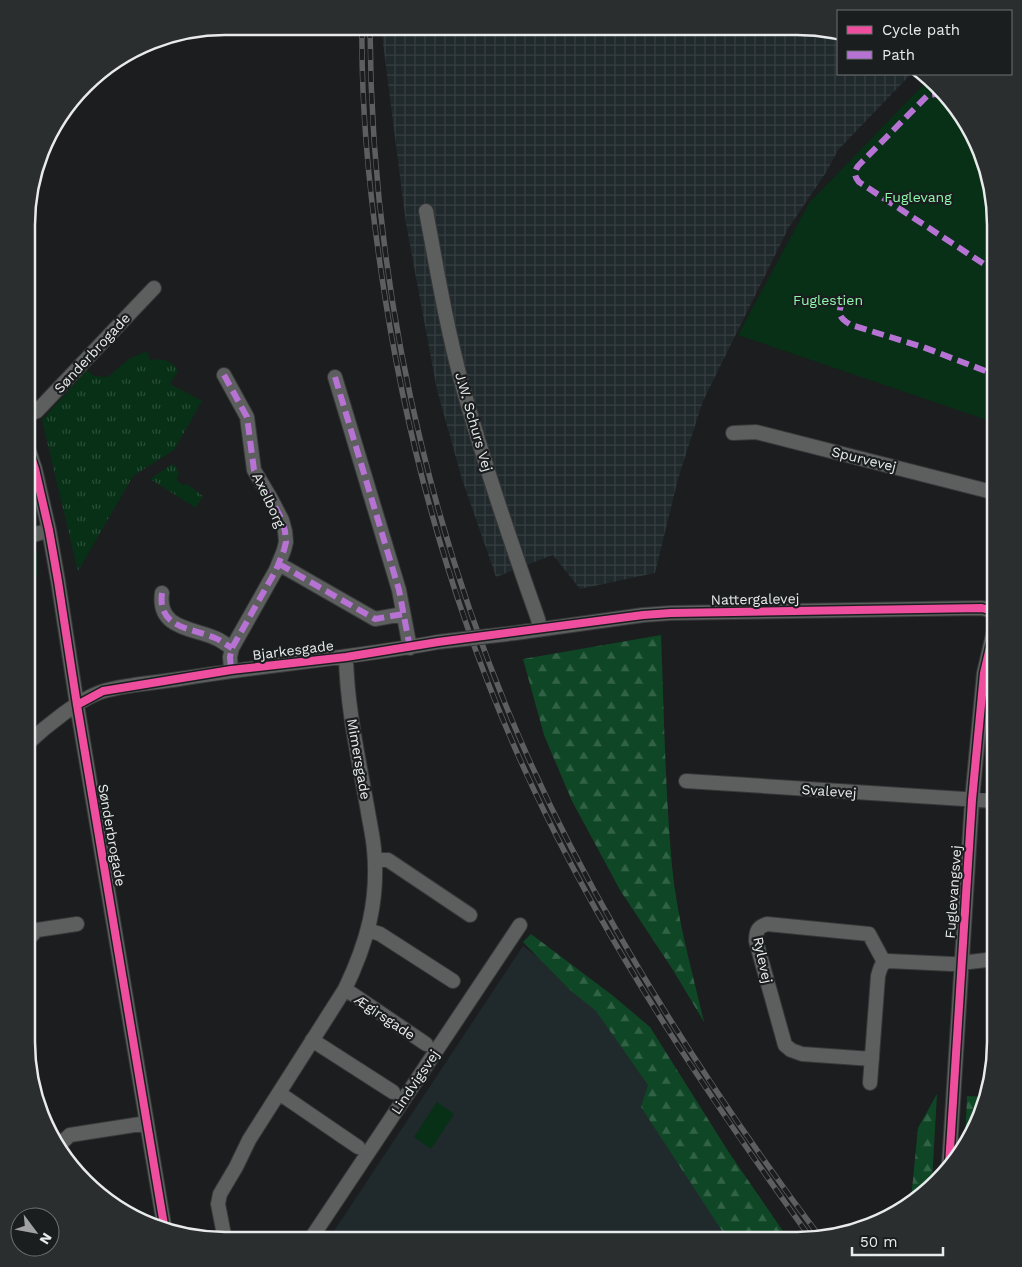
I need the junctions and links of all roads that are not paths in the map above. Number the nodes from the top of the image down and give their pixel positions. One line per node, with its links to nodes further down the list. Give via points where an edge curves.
1 (426, 211): 15 (street, J.W. Schurs Vej, via 463,388)
2 (154, 288): 5 (street, Sønderbrogade)
3 (224, 375): 11 (street, Axelborg, via 248,417 254,470 282,520 286,542)
4 (335, 377): 14 (street, via 399,590)
5 (35, 412)
6 (733, 433): 8 (street, Spurvevej, via 756,432)
7 (35, 469): 9 (street, Sønderbrogade)
8 (987, 491)
9 (49, 530): 10 (street); 22 (street, Sønderbrogade)
10 (35, 534)
11 (279, 564): 14 (street, via 375,619); 17 (street, Axelborg)
12 (162, 593): 17 (street, via 164,611 175,624 215,638)
13 (987, 609): 15 (street, Nattergalevej, via 671,613)
14 (403, 614): 18 (street)
15 (540, 629): 16 (street, Nattergalevej)
16 (515, 633): 18 (street, Bjarkesgade, bridge)
17 (232, 648): 21 (street, Axelborg)
18 (410, 648): 19 (street, Bjarkesgade)
19 (346, 657): 21 (street, Bjarkesgade); 27 (street, Mimersgade, via 346,684)
20 (987, 660): 25 (street, Fuglevangsvej)
21 (231, 670): 22 (street, Bjarkesgade, via 103,691)
22 (77, 705): 23 (street, Bjarkesgade); 44 (street, Sønderbrogade)
23 (35, 737)
24 (686, 781): 25 (street, Svalevej)
25 (972, 800): 26 (street, Svalevej); 35 (street, Fuglevangsvej)
26 (987, 801)
27 (375, 860): 28 (street, via 388,860); 31 (street, Mimersgade)
28 (470, 915)
29 (77, 924): 32 (street)
30 (520, 925): 50 (street, Lindvigsvej)
31 (368, 930): 36 (street, via 380,934); 37 (street, Mimersgade, via 356,968)
32 (35, 933)
33 (987, 960): 35 (street)
34 (884, 962): 35 (street); 40 (street, via 878,976); 40 (street, Rylevej, via 869,934 767,924 756,931 785,1045 802,1054)
35 (961, 963): 47 (street, Fuglevangsvej)
36 (453, 981)
37 (345, 989): 38 (street, Mimersgade); 39 (street, Ægirsgade)
38 (312, 1040): 42 (street); 43 (street, Mimersgade)
39 (426, 1044)
40 (872, 1059): 41 (street)
41 (870, 1083)
42 (393, 1092)
43 (278, 1094): 46 (street); 49 (street, Mimersgade, via 218,1199)
44 (147, 1123): 45 (street, via 70,1135); 48 (street, Sønderbrogade)
45 (63, 1141)
46 (358, 1147)
47 (950, 1156)
48 (164, 1222)
49 (224, 1232)
50 (315, 1232)

